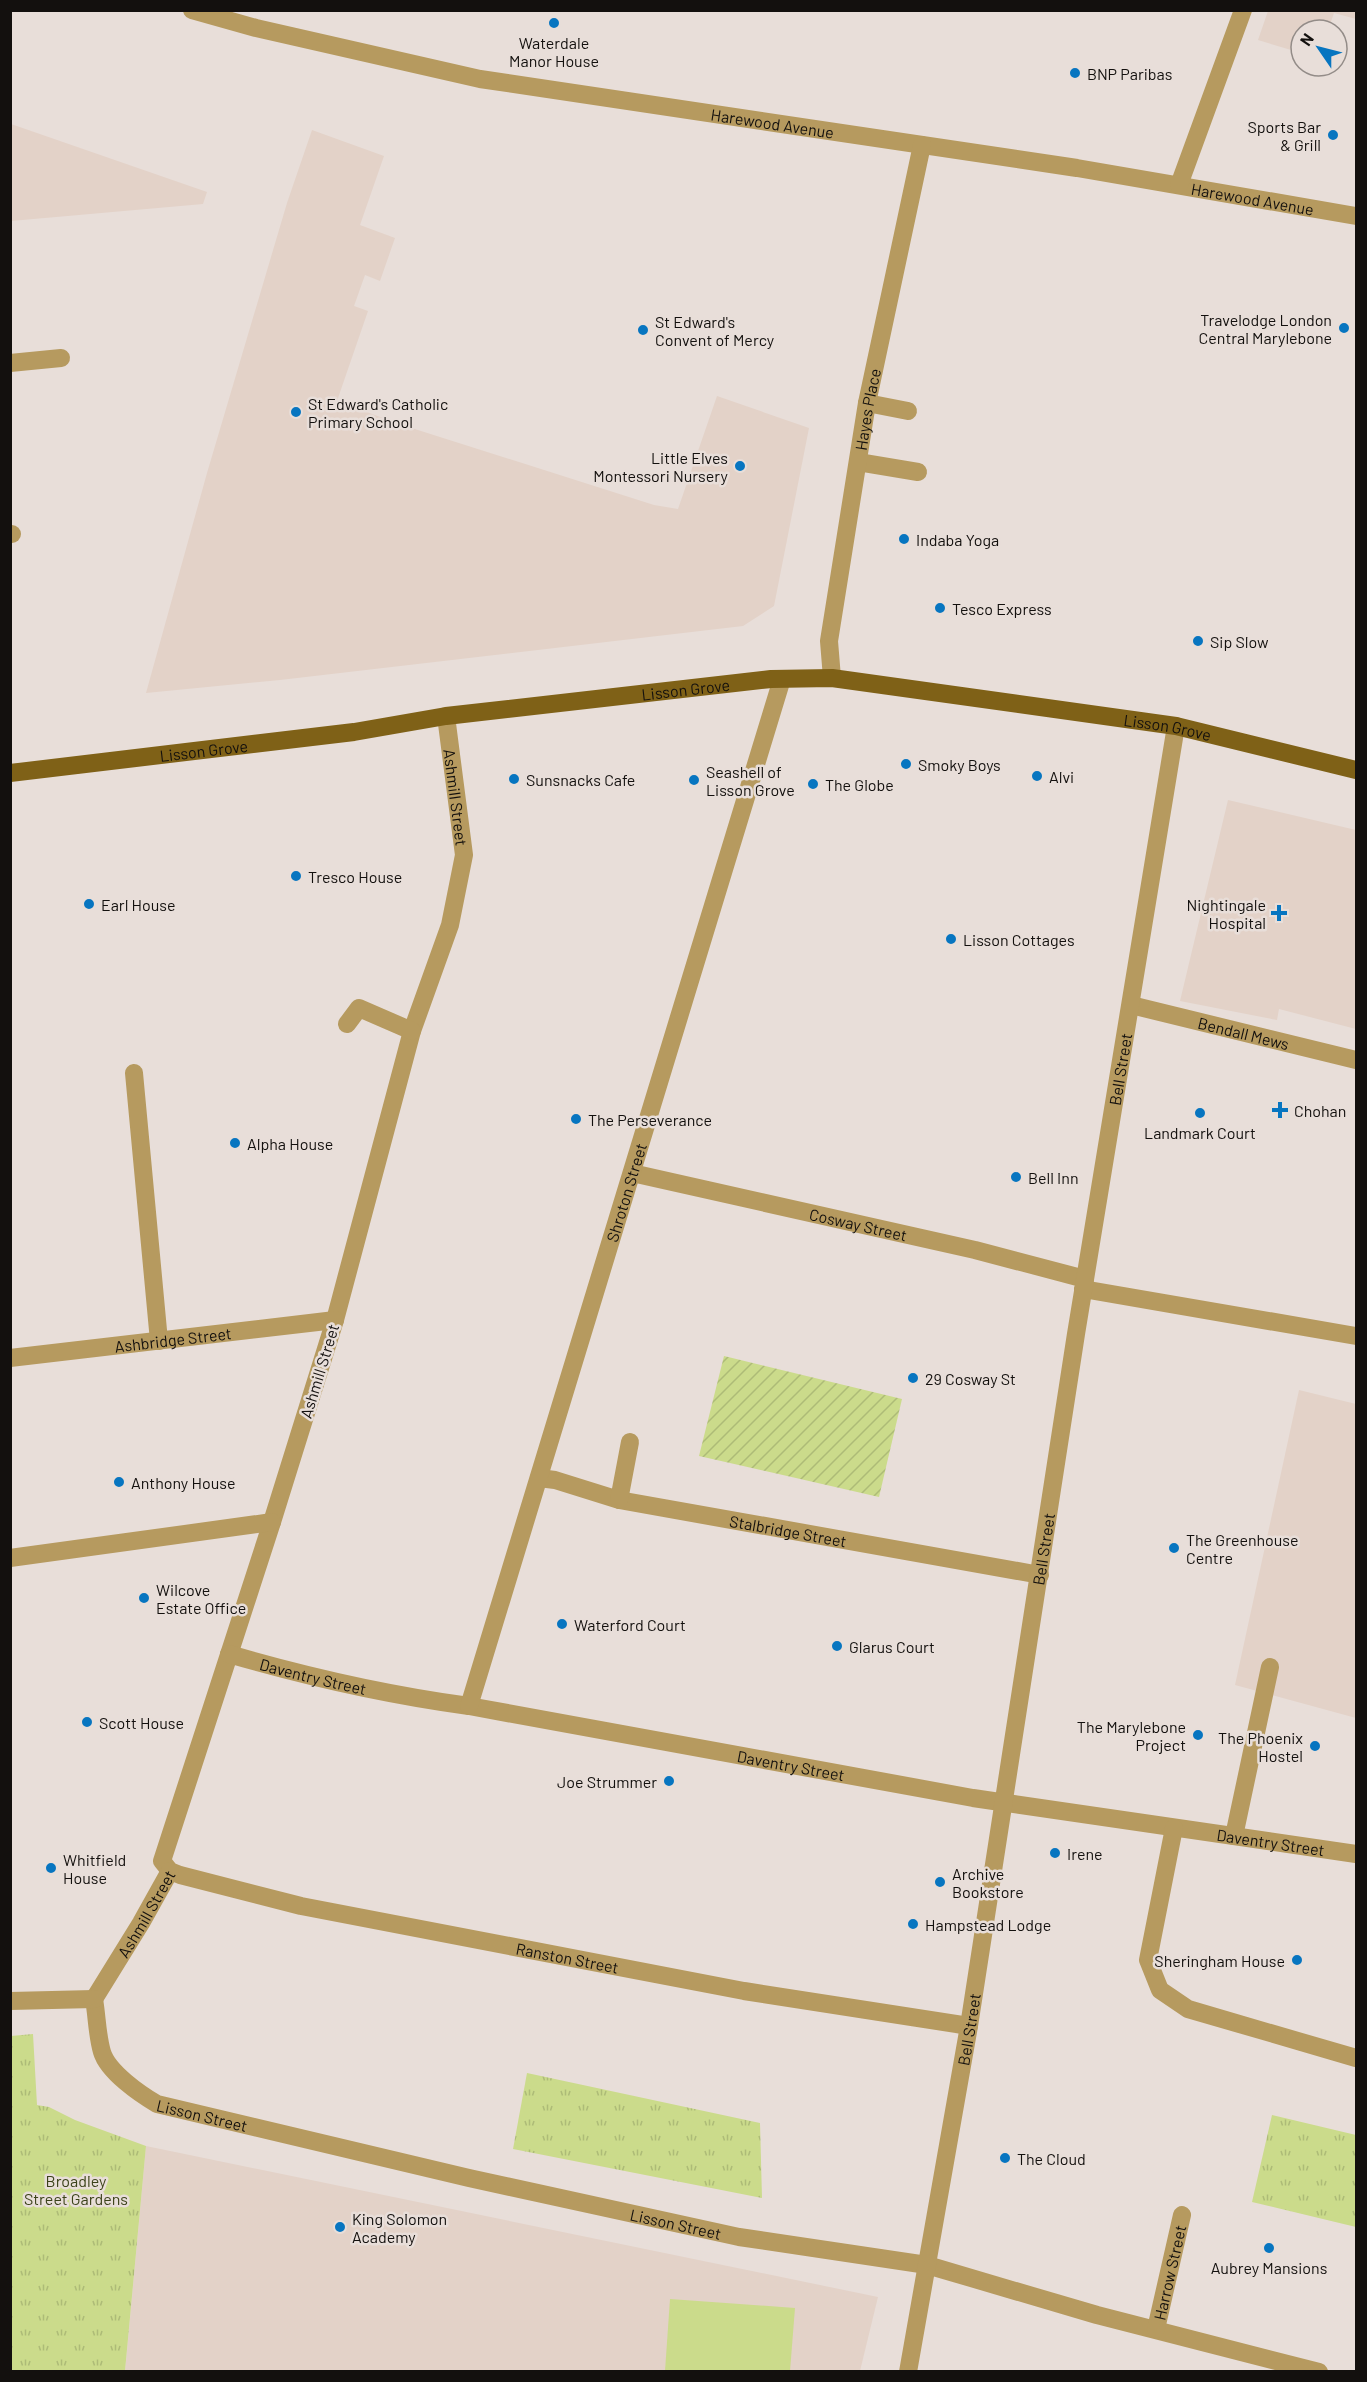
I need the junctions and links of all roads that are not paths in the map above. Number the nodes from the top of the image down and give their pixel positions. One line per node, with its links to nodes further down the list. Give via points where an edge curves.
1 (192, 10): 3 (street, Harewood Avenue, via 480,79)
2 (1243, 10): 4 (street)
3 (922, 145): 4 (street, Harewood Avenue); 8 (street, Hayes Place)
4 (1179, 185): 5 (street, Harewood Avenue)
5 (1356, 216)
6 (61, 358): 7 (street)
7 (10, 363)
8 (867, 403): 9 (street); 10 (street, Hayes Place)
9 (908, 411)
10 (858, 462): 11 (street); 12 (street, Hayes Place, via 830,641)
11 (918, 472)
12 (832, 678): 13 (main road, Lisson Grove); 15 (main road, Lisson Grove)
13 (782, 679): 14 (main road, Lisson Grove); 23 (street, Shroton Street)
14 (446, 716): 17 (main road, Lisson Grove, via 354,732); 20 (street, Ashmill Street, via 464,855 450,925)
15 (1176, 726): 16 (main road, Lisson Grove); 18 (street, Bell Street)
16 (1356, 770)
17 (10, 773)
18 (1131, 1005): 21 (street, Bendall Mews); 24 (street, Bell Street)
19 (347, 1024): 20 (street, via 359,1008)
20 (412, 1031): 25 (street, Ashmill Street)
21 (1356, 1060)
22 (134, 1073): 27 (street)
23 (632, 1173): 24 (street, Cosway Street, via 975,1250); 30 (street, Shroton Street)
24 (1084, 1284): 26 (street, Cosway Street); 34 (street, Bell Street)
25 (335, 1320): 27 (street, Ashbridge Street); 32 (street, Ashmill Street)
26 (1356, 1336)
27 (159, 1341): 28 (street, Ashbridge Street)
28 (10, 1358)
29 (630, 1442): 31 (street)
30 (539, 1478): 31 (street, Stalbridge Street); 37 (street, Shroton Street)
31 (619, 1500): 34 (street, Stalbridge Street)
32 (272, 1522): 33 (street); 35 (street, Ashmill Street)
33 (10, 1558)
34 (1040, 1575): 38 (street, Bell Street)
35 (229, 1654): 37 (street, Daventry Street, via 308,1676); 42 (street, Ashmill Street, via 162,1855)
36 (1270, 1667): 40 (street)
37 (469, 1706): 38 (street, Daventry Street)
38 (1004, 1802): 39 (street, Daventry Street); 45 (street, Bell Street)
39 (1174, 1828): 40 (street, Daventry Street); 46 (street, via 1148,1960 1160,1990 1188,2009)
40 (1234, 1836): 41 (street, Daventry Street)
41 (1356, 1854)
42 (170, 1871): 43 (street, Ashmill Street); 45 (street, Ranston Street, via 301,1906 744,1991)
43 (94, 1999): 44 (street); 48 (street, Lisson Street, via 103,2054 140,2094 157,2103 469,2178 739,2237)
44 (10, 2001)
45 (969, 2026): 48 (street, Bell Street)
46 (1356, 2058)
47 (1182, 2216): 49 (street, Harrow Street)
48 (927, 2265): 49 (street, Lisson Street); 50 (street, Bell Street)
49 (1156, 2329): 51 (street, Lisson Street)
50 (908, 2372)
51 (1319, 2372)

